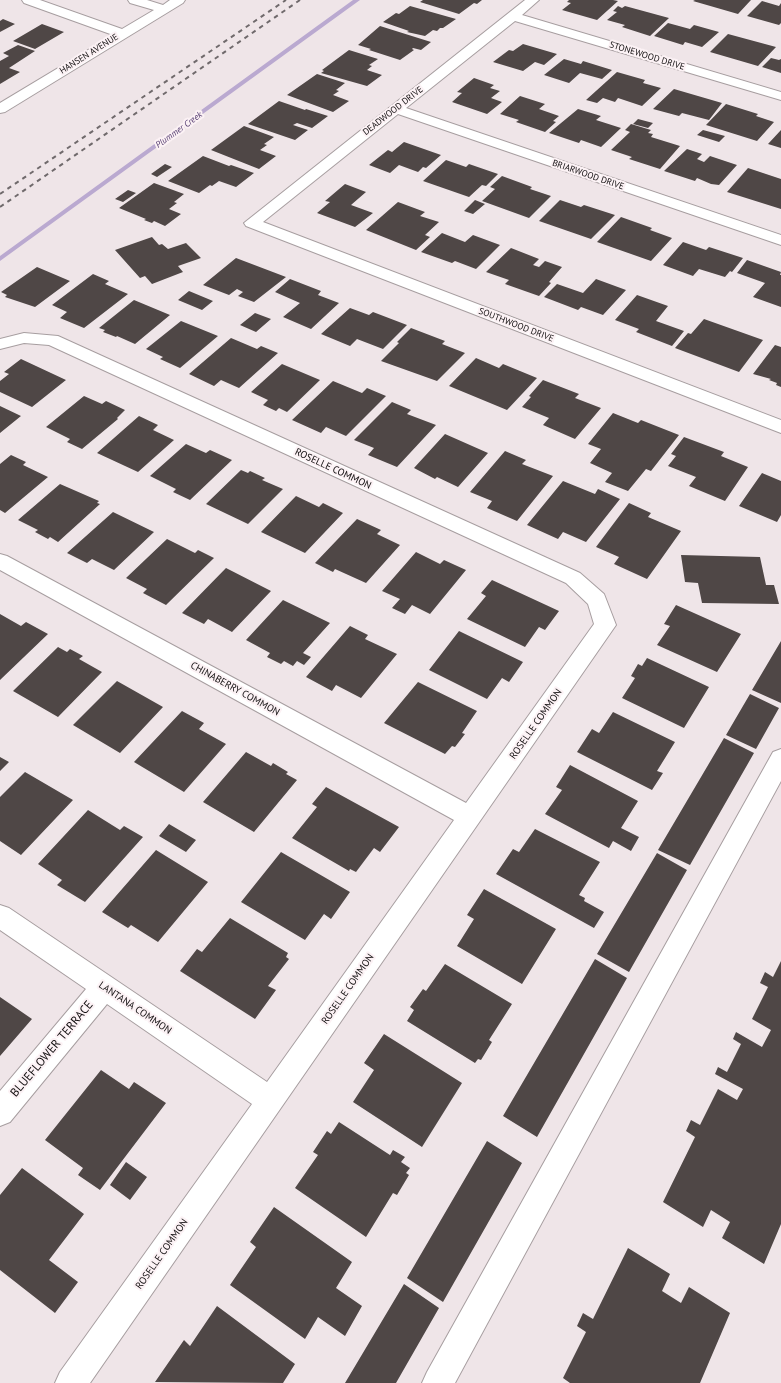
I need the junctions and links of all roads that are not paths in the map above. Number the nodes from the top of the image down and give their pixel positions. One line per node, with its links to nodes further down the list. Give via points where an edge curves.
1 (28, 0): 7 (street)
2 (134, 0): 5 (street)
3 (179, 0): 5 (street, HANSEN AVENUE)
4 (533, 0): 6 (street, DEADWOOD DRIVE)
5 (164, 9): 7 (street, HANSEN AVENUE)
6 (513, 16): 8 (street, STONEWOOD DRIVE); 10 (street, DEADWOOD DRIVE)
7 (123, 34): 9 (street, HANSEN AVENUE)
8 (781, 96)
9 (0, 109)
10 (396, 109): 11 (street, DEADWOOD DRIVE); 12 (street, BRIARWOOD DRIVE)
11 (252, 223): 14 (street, SOUTHWOOD DRIVE)
12 (781, 240)
13 (0, 344): 17 (street, ROSELLE COMMON, via 24,338 52,340 573,578 597,600 605,625)
14 (781, 427)
15 (0, 561): 17 (street, CHINABERRY COMMON)
16 (781, 759): 23 (street)
17 (470, 817): 20 (street, ROSELLE COMMON)
18 (0, 916): 19 (street, LANTANA COMMON)
19 (104, 987): 20 (street, LANTANA COMMON); 21 (street, BLUEFLOWER TERRACE)
20 (270, 1100): 22 (street, ROSELLE COMMON)
21 (0, 1112)
22 (71, 1383)
23 (438, 1383)

